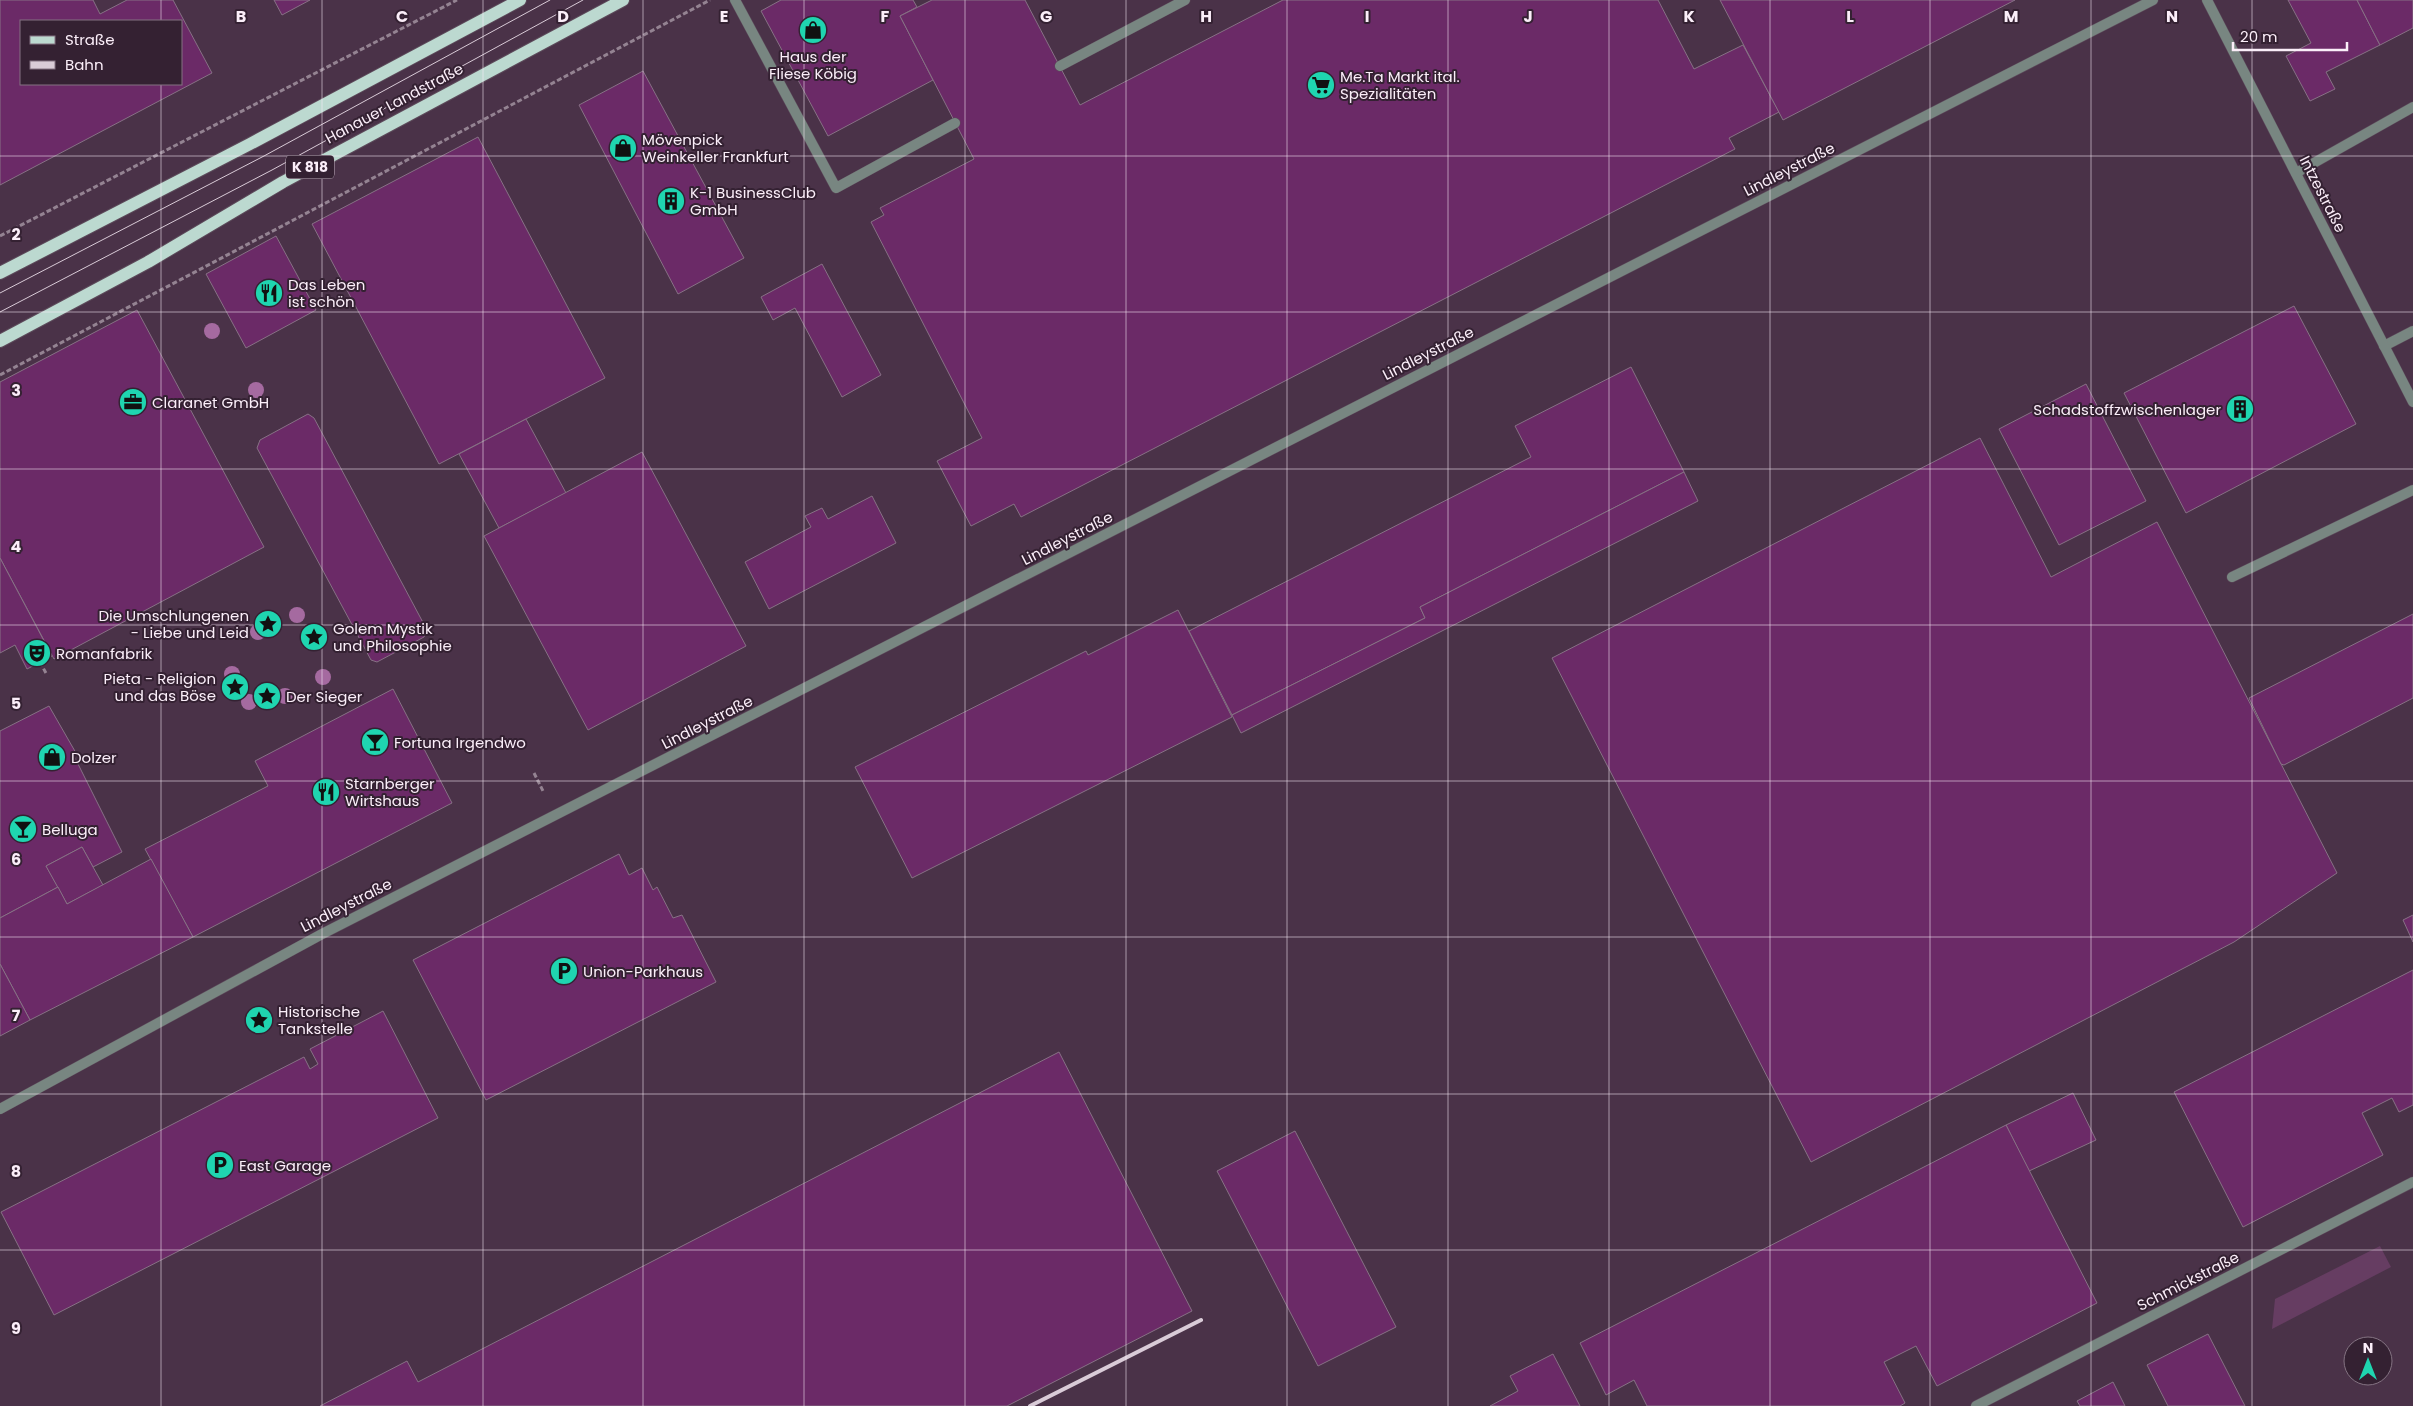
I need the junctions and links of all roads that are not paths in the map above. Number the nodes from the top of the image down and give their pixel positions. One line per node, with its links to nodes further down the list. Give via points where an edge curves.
1 (520, 0): 11 (main road)
2 (623, 0): 13 (main road, Hanauer Landstraße / K 818, via 283,182 148,262)
3 (735, 0): 9 (street, via 836,188)
4 (1185, 0): 7 (street)
5 (2153, 0): 18 (street, Lindleystraße, via 322,934)
6 (2206, 0): 10 (street, Intzestraße)
7 (1060, 66)
8 (2413, 107): 10 (street)
9 (955, 123)
10 (2296, 174): 14 (street, Intzestraße)
11 (0, 273)
12 (2413, 331): 14 (street)
13 (0, 341)
14 (2384, 346): 15 (street, Intzestraße)
15 (2413, 402)
16 (2413, 490): 17 (street)
17 (2232, 577)
18 (0, 1109)
19 (2413, 1182): 20 (street, Schmickstraße)
20 (1976, 1406)

